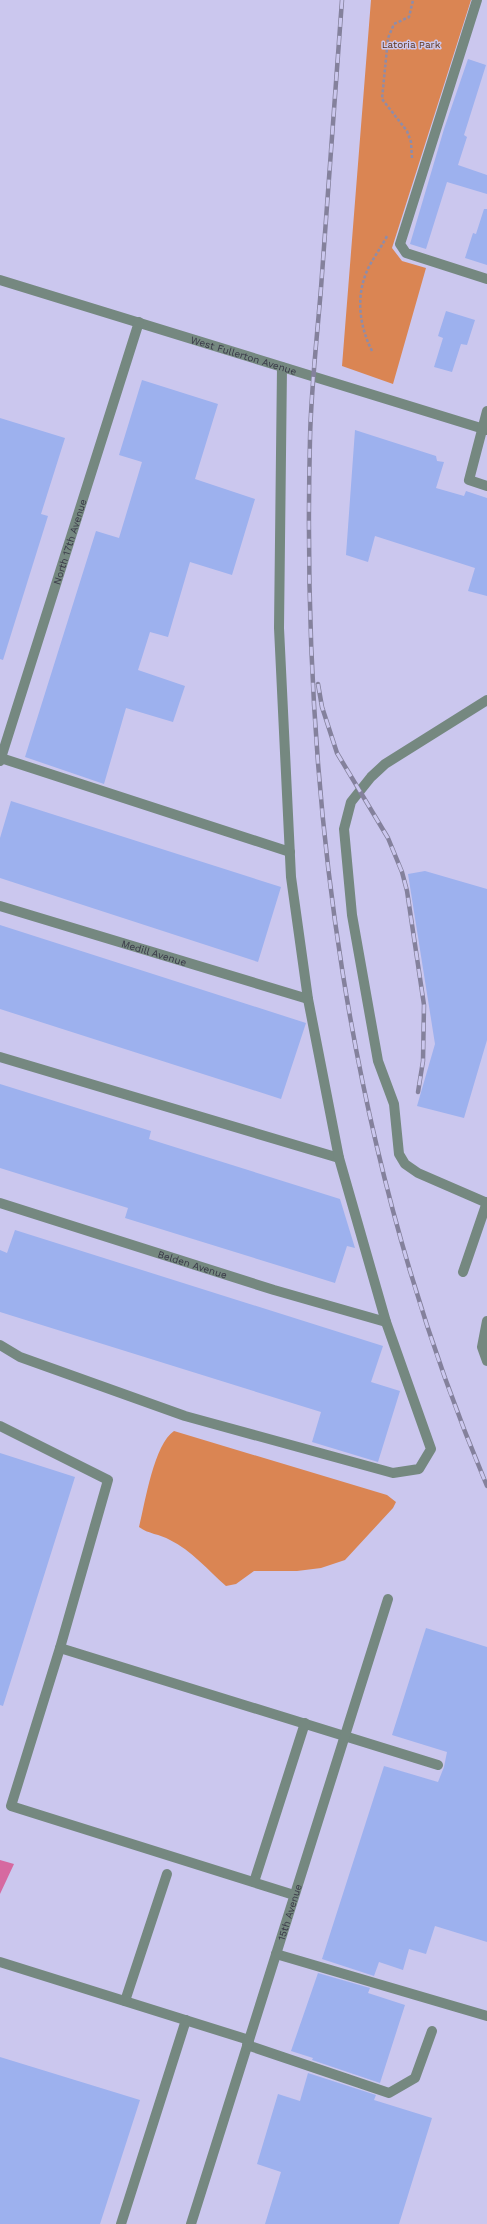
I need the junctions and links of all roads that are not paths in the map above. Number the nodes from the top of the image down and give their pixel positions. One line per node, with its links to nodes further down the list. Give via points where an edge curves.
1 (477, 0): 2 (street, via 400,244 406,253)
2 (487, 278)
3 (0, 280): 4 (street, West Fullerton Avenue)
4 (139, 322): 5 (street, West Fullerton Avenue); 10 (street, North 17th Avenue)
5 (282, 367): 7 (street, West Fullerton Avenue); 11 (street, via 279,628)
6 (487, 411): 7 (street)
7 (484, 429): 8 (street, via 469,480)
8 (487, 486)
9 (487, 700): 16 (street, via 385,764 351,802 344,829 352,915 378,1061 394,1104 399,1154 405,1164 418,1173)
10 (1, 760): 11 (street)
11 (290, 852): 13 (street, via 291,877)
12 (0, 906): 13 (street, Medill Avenue)
13 (308, 999): 15 (street)
14 (0, 1057): 15 (street)
15 (339, 1158): 20 (street)
16 (487, 1202): 18 (street)
17 (0, 1203): 20 (street, Belden Avenue, via 274,1290)
18 (463, 1272)
19 (487, 1321): 22 (street, via 482,1347)
20 (386, 1322): 21 (street, via 431,1449 419,1469 393,1473 185,1416 20,1357)
21 (0, 1345)
22 (487, 1361)
23 (0, 1426): 25 (street, via 108,1480)
24 (388, 1599): 27 (street, 15th Avenue)
25 (60, 1648): 26 (street); 30 (street, via 11,1806)
26 (304, 1723): 27 (street); 30 (street)
27 (345, 1736): 28 (street); 31 (street, 15th Avenue)
28 (438, 1764)
29 (167, 1874): 34 (street)
30 (254, 1882): 31 (street)
31 (294, 1895): 32 (street, 15th Avenue)
32 (276, 1954): 35 (street); 38 (street, 15th Avenue)
33 (0, 1962): 34 (street)
34 (125, 2001): 36 (street)
35 (487, 2016)
36 (186, 2020): 38 (street); 39 (street)
37 (432, 2031): 38 (street, via 416,2078 389,2093)
38 (248, 2042): 40 (street, 15th Avenue)
39 (121, 2224)
40 (191, 2224)

